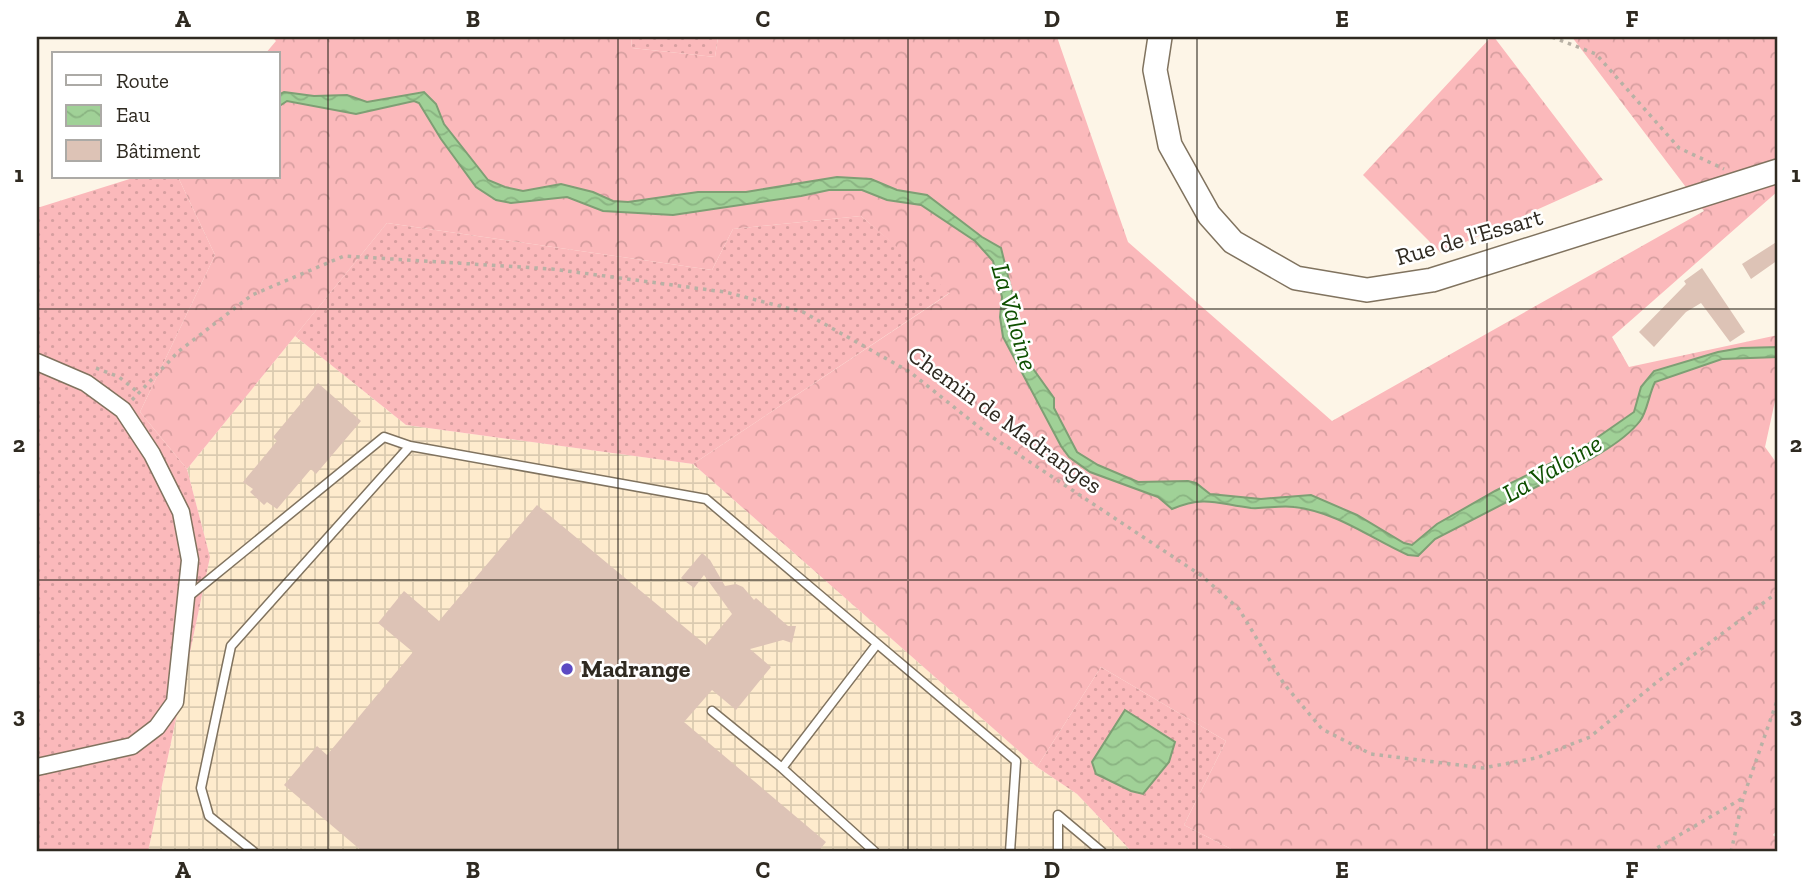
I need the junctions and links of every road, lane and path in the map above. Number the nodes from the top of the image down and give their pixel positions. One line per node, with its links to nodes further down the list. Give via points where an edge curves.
1 (1160, 37): 4 (street, Rue de l'Essart, via 1155,70 1170,145 1209,215 1233,242 1296,278 1367,290 1432,280)
2 (1552, 37): 4 (path, via 1596,54 1679,148)
3 (1778, 171): 4 (street, Rue de l'Essart)
4 (1747, 180)
5 (37, 362): 6 (street, via 86,383)
6 (123, 410): 8 (path, Chemin de Madranges, via 179,351 252,295 344,256 552,269 725,292 803,313 910,372 989,435 1202,576 1239,608 1284,684 1322,729 1371,754 1483,768 1536,758 1590,737); 9 (street, via 181,512 190,560)
7 (410, 446): 9 (lane, via 384,437); 10 (lane, via 706,499); 16 (lane, via 232,646 201,789 209,816)
8 (1778, 592)
9 (186, 599): 13 (street, via 175,702 157,727 132,746)
10 (877, 644): 14 (lane); 18 (lane, via 1016,761)
11 (1778, 698): 15 (path)
12 (712, 711): 14 (lane)
13 (37, 767)
14 (782, 768): 17 (lane)
15 (1743, 798): 21 (path); 22 (path)
16 (254, 852)
17 (874, 852)
18 (1010, 852)
19 (1058, 852): 20 (lane, via 1058,815)
20 (1102, 852)
21 (1650, 852)
22 (1731, 852)

